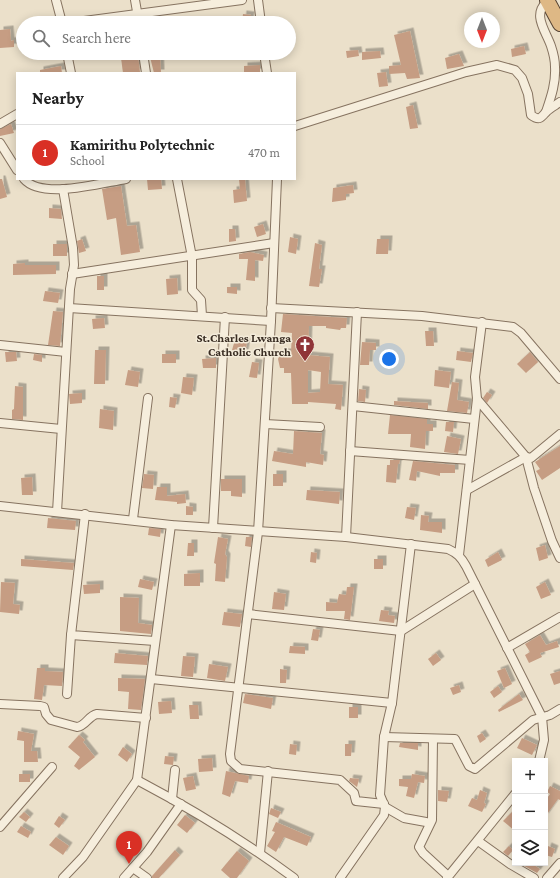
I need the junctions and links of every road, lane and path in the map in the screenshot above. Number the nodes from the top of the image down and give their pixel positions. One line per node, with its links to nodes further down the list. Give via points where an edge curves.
1 (56, 0): 7 (street)
2 (136, 0): 6 (street)
3 (242, 0): 6 (street)
4 (258, 0): 9 (street)
5 (547, 1): 10 (highway); 18 (street, via 540,10 540,20 552,47 555,72 554,89)
6 (137, 14): 8 (street)
7 (60, 16)
8 (122, 16)
9 (260, 16)
10 (560, 24)
11 (68, 60): 14 (street)
12 (143, 60): 15 (street)
13 (265, 60): 16 (street)
14 (71, 72)
15 (146, 72)
16 (266, 72)
17 (560, 102): 18 (street)
18 (546, 112): 21 (street, via 539,119 531,115 528,94 522,78 515,70 497,65 466,72)
19 (16, 115): 20 (street)
20 (0, 124)
21 (296, 126)
22 (0, 142): 23 (street)
23 (16, 168)
24 (25, 180): 28 (street, via 37,188)
25 (119, 180): 28 (street)
26 (177, 180): 30 (street)
27 (277, 180): 29 (street)
28 (62, 188): 31 (street, via 73,248)
29 (274, 243): 30 (street); 33 (street)
30 (192, 257): 31 (street); 35 (street, via 192,290 201,300)
31 (72, 274): 32 (street)
32 (69, 308): 35 (street); 40 (street)
33 (271, 308): 34 (street); 37 (street)
34 (357, 312): 38 (street); 44 (street)
35 (202, 316): 36 (street)
36 (225, 317): 37 (street); 60 (street)
37 (271, 321): 47 (street)
38 (482, 322): 41 (street, via 517,329); 43 (street, via 475,377)
39 (0, 345): 40 (street)
40 (66, 352): 49 (street)
41 (560, 379)
42 (148, 398): 58 (street)
43 (477, 399): 45 (street); 52 (street)
44 (353, 406): 45 (street); 51 (street)
45 (474, 419): 53 (street)
46 (0, 423): 49 (street)
47 (265, 424): 48 (street); 61 (street)
48 (320, 427)
49 (62, 429): 56 (street)
50 (560, 434): 52 (street, via 531,458)
51 (350, 451): 53 (street); 62 (street)
52 (526, 457): 54 (street); 65 (street, via 552,542)
53 (470, 460): 54 (street)
54 (467, 490): 64 (street)
55 (0, 506): 56 (street)
56 (57, 512): 57 (street)
57 (85, 514): 58 (street); 70 (street)
58 (133, 519): 59 (street)
59 (171, 525): 60 (street); 71 (street)
60 (213, 528): 61 (street)
61 (258, 532): 62 (street); 67 (street)
62 (346, 537): 63 (street)
63 (411, 544): 64 (street, via 448,549); 69 (street)
64 (459, 555): 66 (street)
65 (560, 558)
66 (475, 584): 69 (street); 72 (street)
67 (248, 614): 69 (street); 74 (street)
68 (560, 617): 72 (street)
69 (401, 631): 76 (street)
70 (71, 635): 71 (street); 75 (street)
71 (155, 641): 73 (street)
72 (507, 648): 79 (street)
73 (150, 679): 74 (street); 80 (street)
74 (238, 688): 76 (street); 86 (street, via 231,761 240,769)
75 (67, 694)
76 (392, 702): 81 (street)
77 (0, 704): 80 (street, via 44,707 51,720 77,727 82,727 91,716 97,714)
78 (560, 709): 79 (street)
79 (542, 717): 82 (street, via 533,720 475,769 469,766 455,739); 83 (street, via 544,740)
80 (146, 718): 87 (street)
81 (384, 737): 82 (street); 91 (street, via 380,795)
82 (433, 739): 98 (street, via 432,820 419,846)
83 (540, 758)
84 (52, 767): 93 (street)
85 (175, 770): 89 (street)
86 (268, 771): 91 (street, via 340,780 354,792 356,800); 95 (street)
87 (138, 780): 89 (street); 99 (street, via 83,857)
88 (512, 798): 94 (street)
89 (172, 799): 90 (street)
90 (182, 804): 95 (street); 97 (street)
91 (384, 805): 92 (street, via 404,818); 103 (street, via 382,820)
92 (426, 822)
93 (0, 827)
94 (478, 841): 98 (street); 104 (street)
95 (260, 853): 102 (street)
96 (560, 863): 105 (street)
97 (133, 868): 100 (street); 101 (street)
98 (448, 877)
99 (63, 878)
100 (124, 878)
101 (147, 878)
102 (294, 878)
103 (340, 878)
104 (534, 878)
105 (547, 878)

